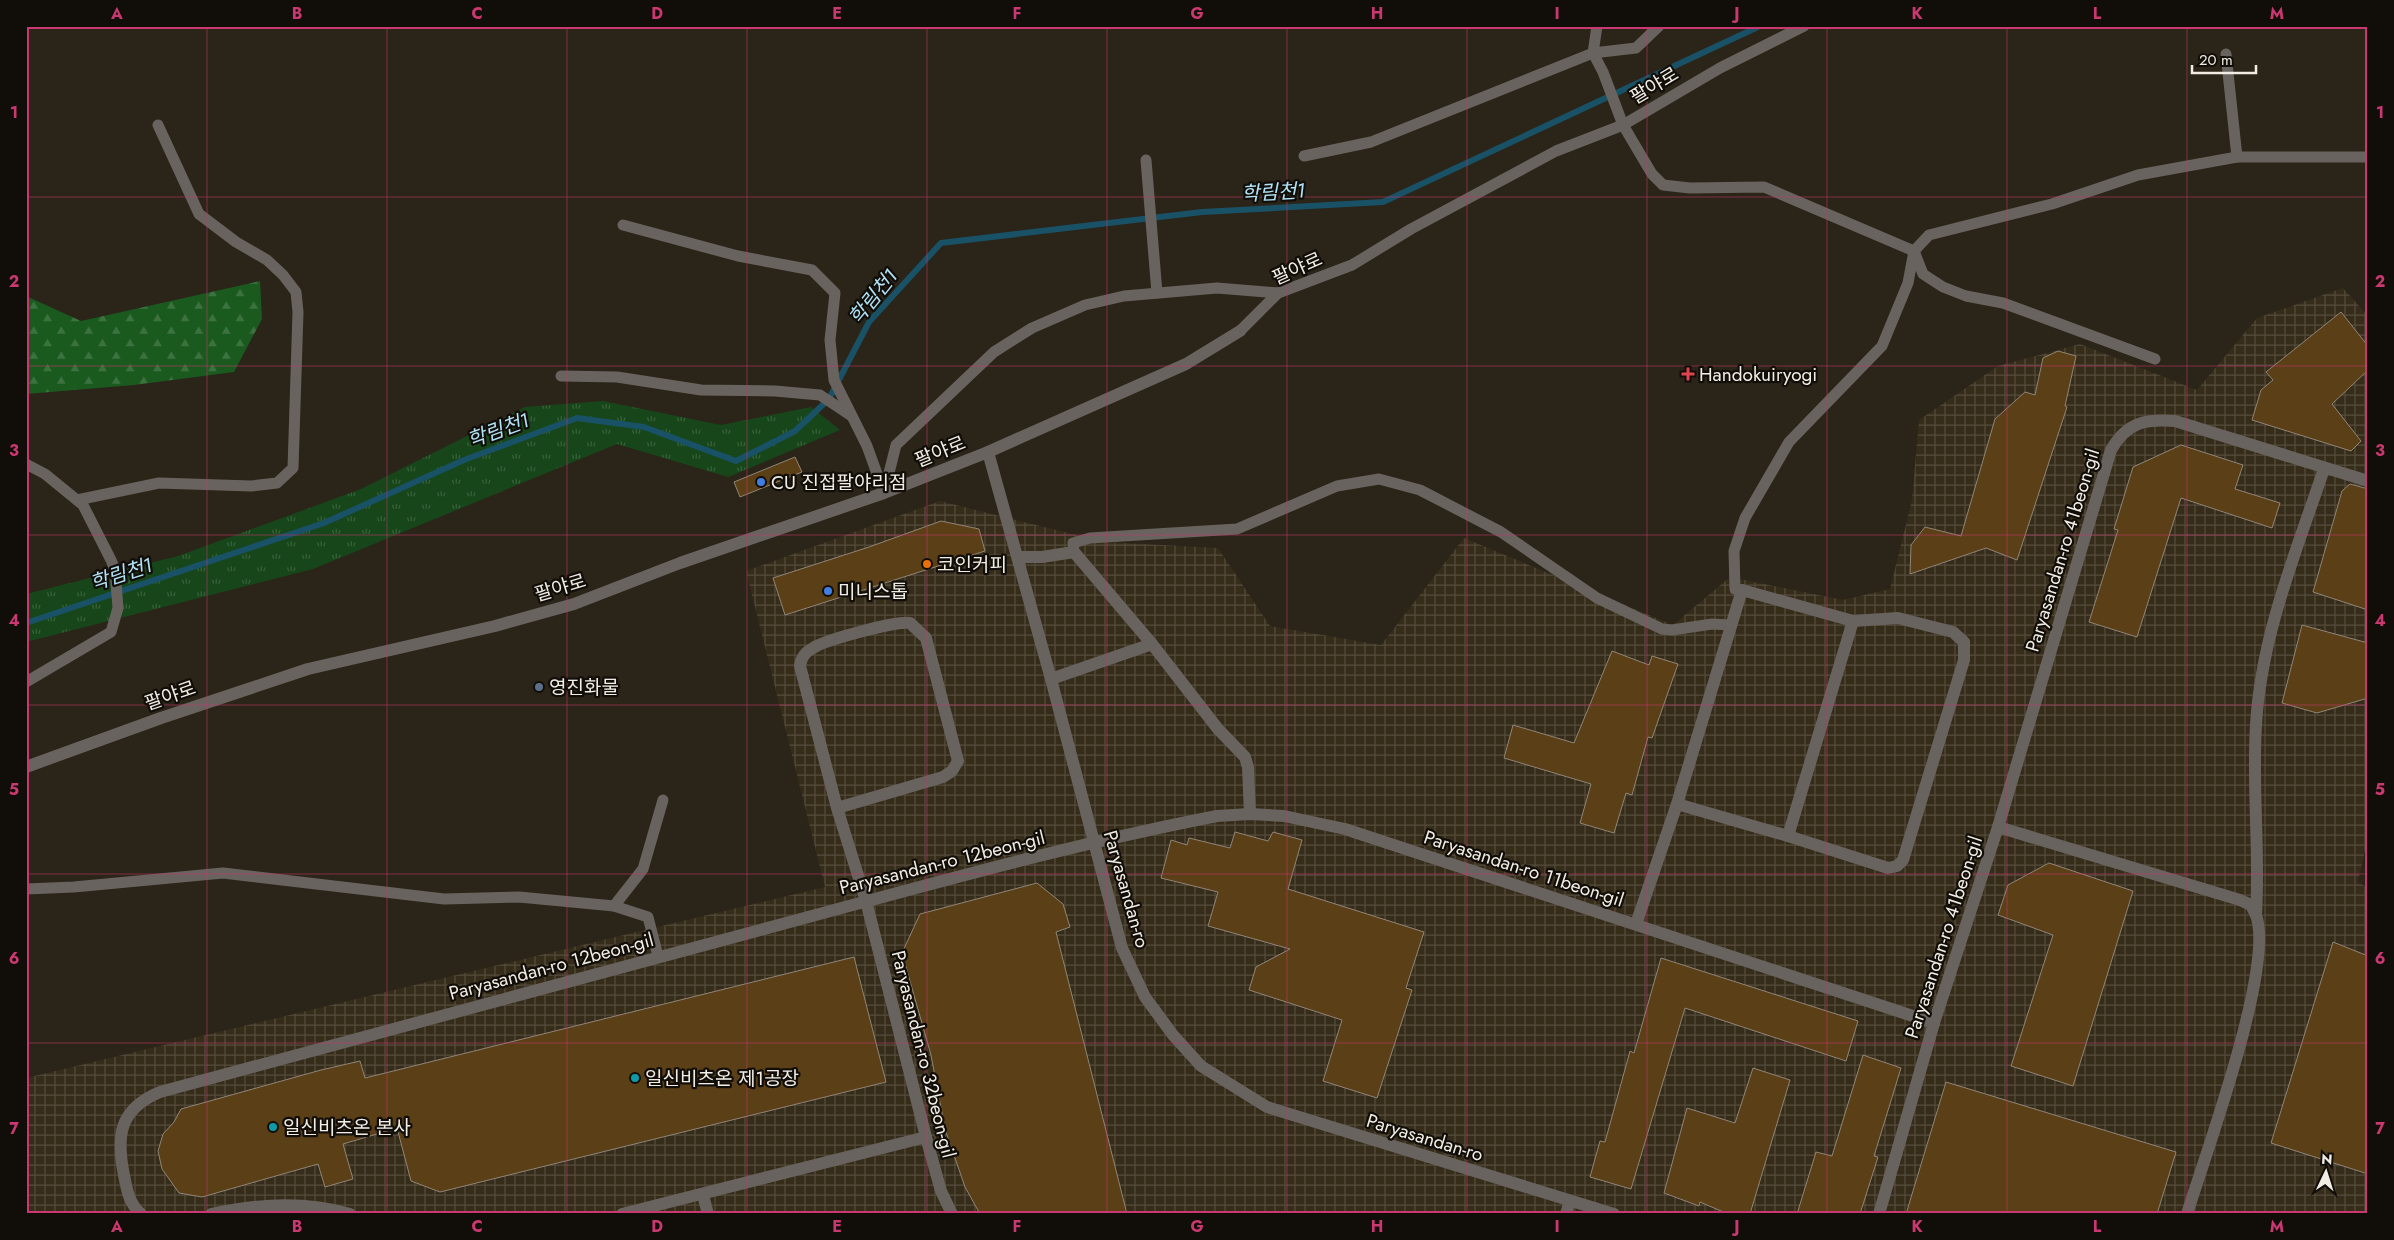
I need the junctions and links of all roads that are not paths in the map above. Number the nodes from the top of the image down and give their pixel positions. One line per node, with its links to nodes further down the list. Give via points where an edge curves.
1 (1596, 26): 4 (lane)
2 (1659, 26): 4 (lane, via 1636,48)
3 (1804, 26): 7 (lane, 팔야로, via 1720,68)
4 (1592, 52): 7 (lane); 8 (lane, via 1371,142)
5 (2226, 54): 9 (lane)
6 (158, 125): 25 (lane, via 199,214 267,260 296,292 293,468 277,483 251,486 158,483)
7 (1623, 125): 13 (lane, via 1652,174 1664,185 1764,187); 15 (lane, 팔야로, via 1556,151 1411,229 1352,265)
8 (1304, 156)
9 (2237, 157): 10 (lane); 13 (lane, via 2138,175 2052,204 1929,235)
10 (2368, 157)
11 (1146, 160): 14 (lane)
12 (623, 224): 19 (lane, via 738,256 812,270 835,294 830,340 834,380)
13 (1914, 251): 17 (lane, via 1923,274 1943,287 1966,296 2003,303); 28 (lane, via 1908,283 1882,346 1789,442 1744,518 1734,551 1735,588)
14 (1157, 293): 15 (lane, via 1217,288); 24 (lane, via 1085,305 1032,328 994,352 896,445)
15 (1278, 293): 16 (lane, 팔야로)
16 (1240, 331): 20 (street, 팔야로, via 1186,364)
17 (2155, 359)
18 (561, 376): 19 (lane, via 617,377 701,390 820,395)
19 (852, 416): 24 (lane)
20 (988, 452): 24 (street, 팔야로); 27 (street, Paryasandan-ro)
21 (26, 464): 25 (lane, via 45,474)
22 (2324, 468): 23 (street, Paryasandan-ro 41beon-gil); 39 (street, Paryasandan-ro 41beon-gil, via 2175,421 2150,420 2130,428 2118,438 2111,450); 45 (street, via 2277,609 2264,665 2256,724)
23 (2368, 481)
24 (884, 493): 34 (street, 팔야로, via 680,563 574,604 495,626 308,669)
25 (77, 500): 33 (lane, via 83,505 115,570 118,608 110,632)
26 (1074, 552): 27 (street); 30 (lane, via 1073,543 1090,538 1237,529 1337,486 1379,479 1420,490 1501,532 1597,598 1662,629); 31 (street)
27 (1018, 557): 32 (street, Paryasandan-ro)
28 (1742, 590): 29 (street); 30 (street)
29 (1853, 622): 40 (street); 40 (street, via 1898,618 1952,632 1964,642 1964,660 1908,848 1904,860 1898,866 1888,868)
30 (1730, 624): 36 (street)
31 (1152, 644): 32 (street); 38 (street, via 1244,757 1248,768)
32 (1051, 679): 41 (street, Paryasandan-ro)
33 (26, 682)
34 (26, 767)
35 (663, 800): 44 (lane, via 643,869)
36 (1676, 804): 40 (street); 46 (street)
37 (837, 808): 37 (street, Paryasandan-ro 32beon-gil, via 802,676 801,660 814,647 886,625 910,623 926,638 958,761 943,777); 43 (street, Paryasandan-ro 32beon-gil)
38 (1250, 814): 41 (street, Paryasandan-ro 11beon-gil, via 1217,816); 46 (street, Paryasandan-ro 11beon-gil, via 1284,816 1345,829)
39 (1998, 827): 45 (street, via 2240,900 2251,905); 48 (street, Paryasandan-ro 41beon-gil)
40 (1788, 836)
41 (1094, 844): 43 (street, Paryasandan-ro 12beon-gil); 51 (street, Paryasandan-ro, via 1122,948 1145,997 1201,1066 1267,1107)
42 (26, 889): 44 (lane, via 223,873 444,899 519,897)
43 (866, 901): 47 (street, Paryasandan-ro 12beon-gil); 49 (street, Paryasandan-ro 32beon-gil)
44 (614, 906): 47 (lane, via 648,917)
45 (2256, 915): 61 (street, via 2261,927 2244,1032)
46 (1636, 924): 48 (street, Paryasandan-ro 11beon-gil)
47 (658, 956): 52 (street, Paryasandan-ro 12beon-gil, via 147,1097 132,1110 122,1126 119,1150 128,1195)
48 (1934, 1023): 60 (street, Paryasandan-ro 41beon-gil)
49 (926, 1137): 50 (street); 57 (street, Paryasandan-ro 32beon-gil, via 941,1191)
50 (703, 1194): 55 (street); 56 (street)
51 (1570, 1201): 58 (street); 59 (street, Paryasandan-ro)
52 (141, 1214)
53 (211, 1214): 54 (street, via 274,1205 308,1206)
54 (350, 1214)
55 (622, 1214)
56 (708, 1214)
57 (952, 1214)
58 (1566, 1214)
59 (1614, 1214)
60 (1879, 1214)
61 (2187, 1214)

